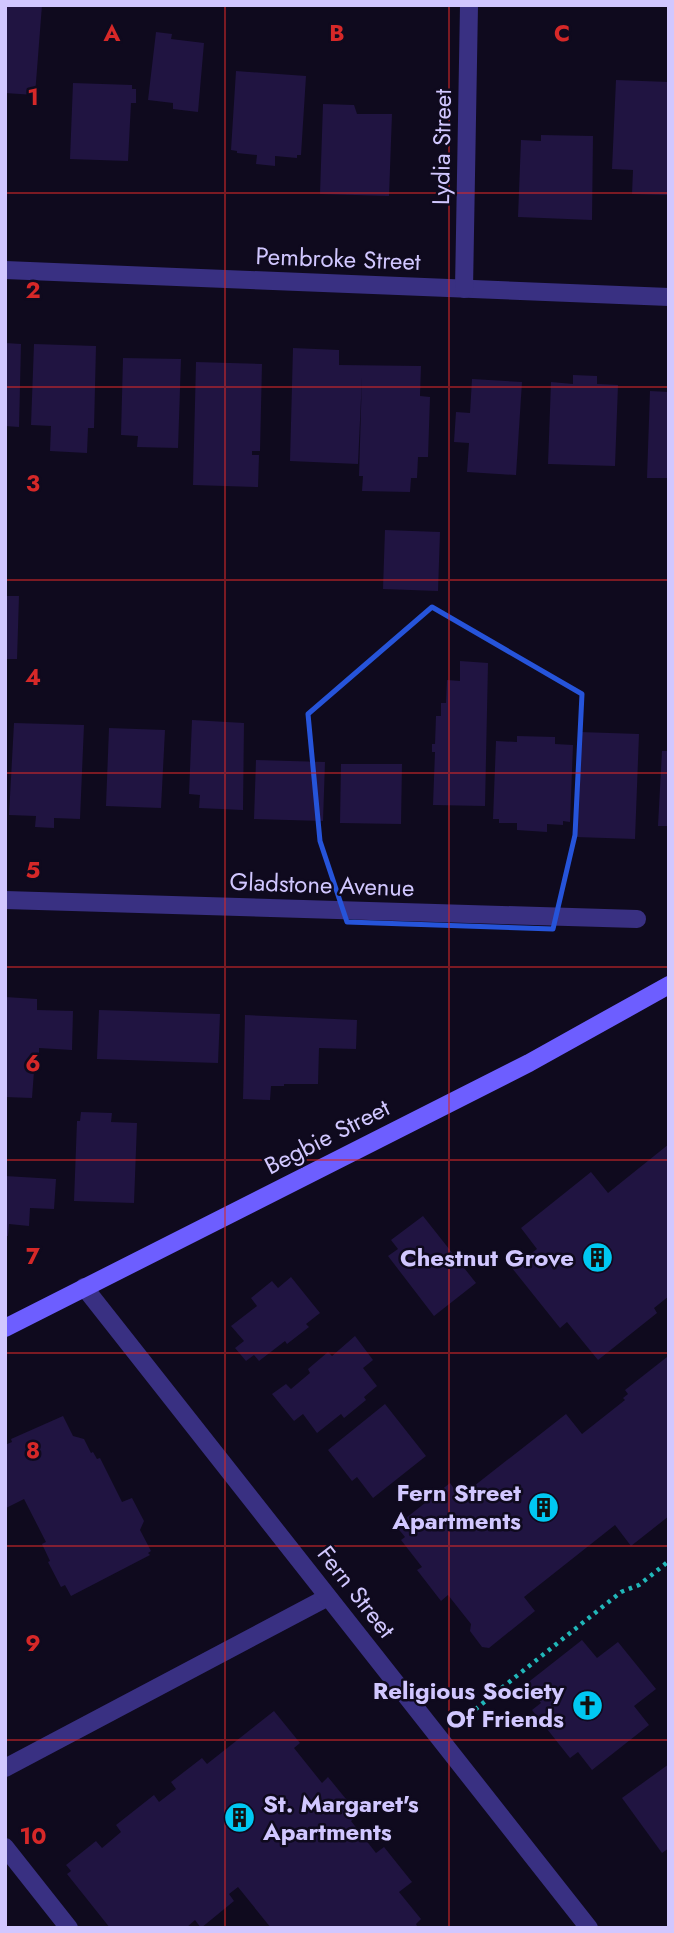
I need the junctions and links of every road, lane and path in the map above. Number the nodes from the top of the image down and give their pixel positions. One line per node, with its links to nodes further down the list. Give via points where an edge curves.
1 (469, 5): 3 (street, Lydia Street)
2 (5, 270): 3 (street, Pembroke Street)
3 (464, 289): 4 (street, Pembroke Street)
4 (669, 297)
5 (5, 900): 6 (street, Gladstone Avenue)
6 (637, 919)
7 (669, 985): 8 (main road, Begbie Street, via 529,1063)
8 (84, 1287): 9 (main road, Begbie Street); 11 (street, Fern Street)
9 (5, 1328)
10 (669, 1562): 12 (path, via 639,1585 621,1592)
11 (328, 1597): 12 (street, Fern Street); 13 (street)
12 (441, 1738): 16 (street, Fern Street)
13 (5, 1768)
14 (5, 1847): 15 (street)
15 (69, 1928)
16 (589, 1928)

